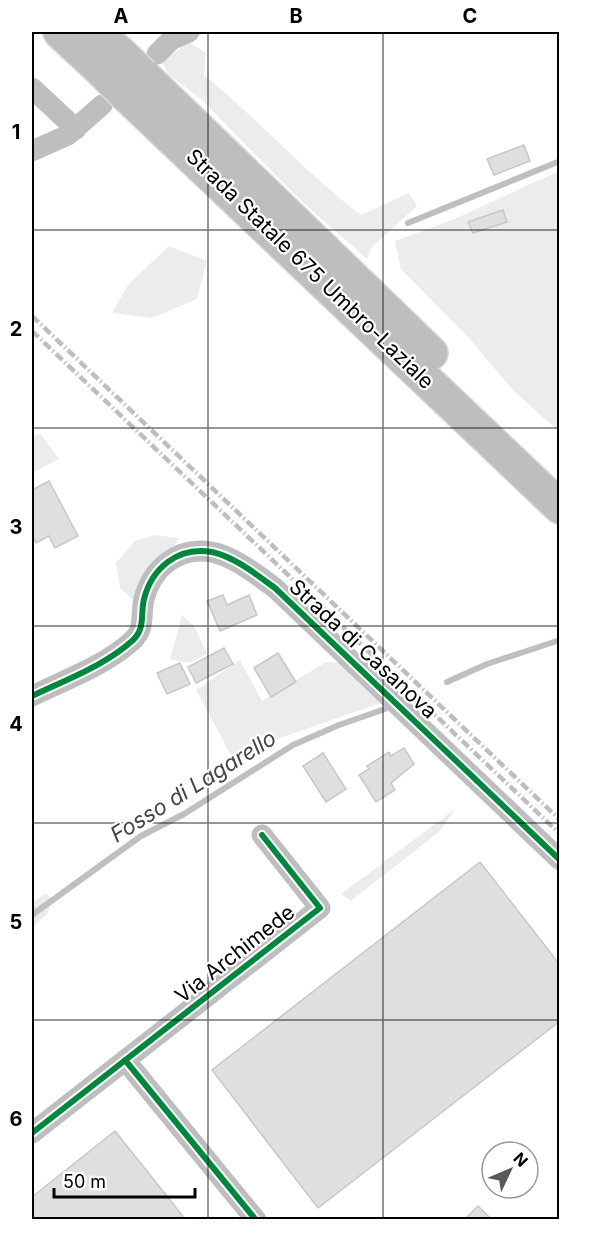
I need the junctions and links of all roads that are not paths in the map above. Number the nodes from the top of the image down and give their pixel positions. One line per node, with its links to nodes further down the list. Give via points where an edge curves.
1 (60, 32): 4 (highway, Strada Statale 675 Umbro-Laziale)
2 (95, 32): 4 (highway, Strada Statale 675 Umbro-Laziale)
3 (189, 32): 4 (street, via 171,40)
4 (125, 76): 6 (street); 8 (highway, Strada Statale 675 Umbro-Laziale); 9 (highway, Strada Statale 675 Umbro-Laziale)
5 (32, 88): 6 (street)
6 (76, 129): 7 (street)
7 (32, 151)
8 (560, 477)
9 (560, 507)
10 (32, 696): 12 (street, Strada di Casanova, via 108,659 132,641 142,628 144,599 155,575 167,561 181,553 211,552 250,570 275,588)
11 (262, 835): 13 (street, Via Archimede, via 320,909)
12 (560, 860)
13 (125, 1060): 14 (street, Via Archimede); 15 (street)
14 (32, 1133)
15 (256, 1220)

